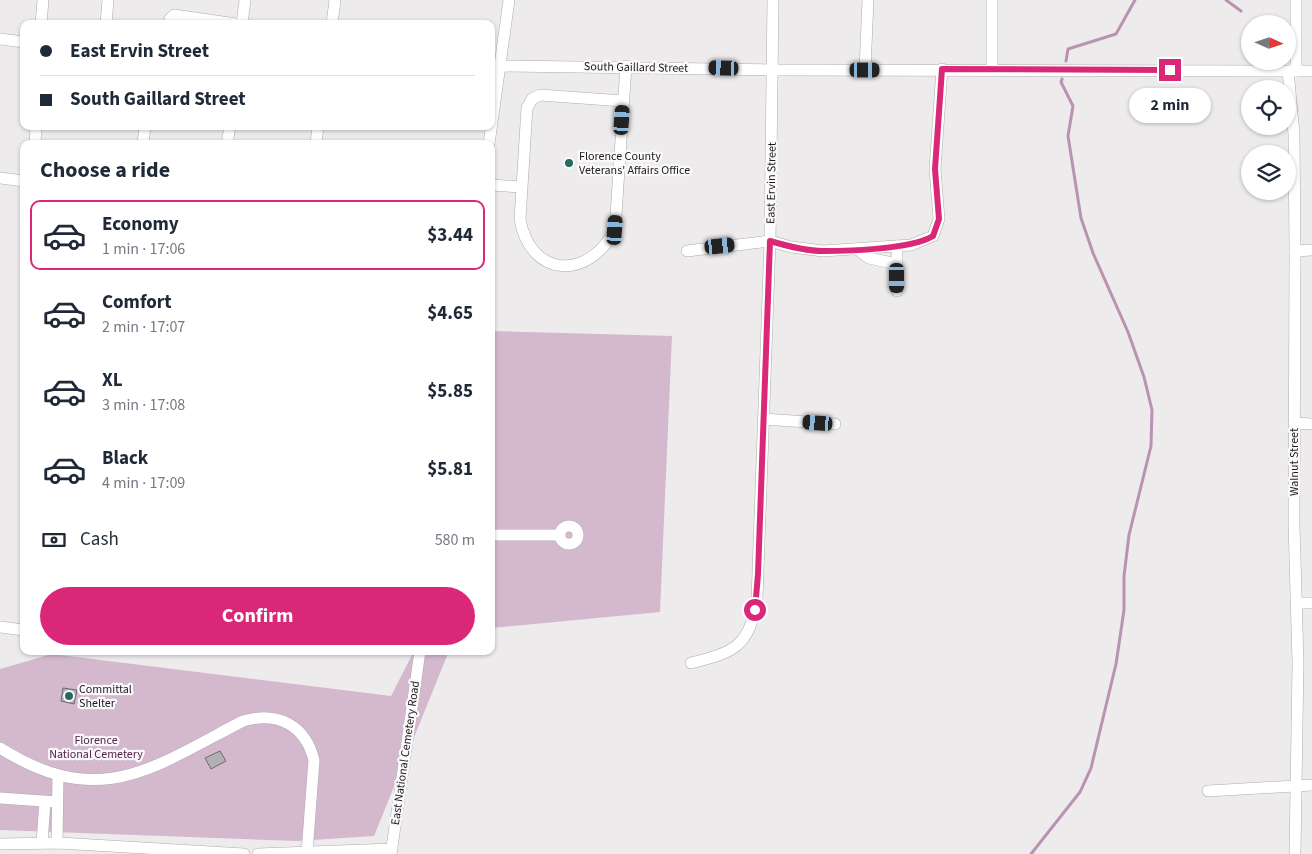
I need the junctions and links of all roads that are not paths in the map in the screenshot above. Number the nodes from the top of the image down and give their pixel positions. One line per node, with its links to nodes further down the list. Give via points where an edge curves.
1 (43, 0): 10 (street)
2 (108, 0): 11 (street)
3 (245, 0): 14 (street)
4 (335, 0): 15 (street)
5 (509, 0): 18 (street)
6 (773, 0): 21 (street, East Ervin Street)
7 (868, 0): 22 (street)
8 (992, 0): 23 (street)
9 (1296, 0): 24 (street, Walnut Street)
10 (41, 20)
11 (106, 20)
12 (170, 20): 13 (street, via 174,15)
13 (208, 20)
14 (242, 20)
15 (332, 20)
16 (0, 39): 17 (street)
17 (20, 42)
18 (500, 66): 19 (street, South Gaillard Street); 26 (street)
19 (626, 66): 21 (street, South Gaillard Street); 27 (street)
20 (942, 69): 22 (street, South Gaillard Street); 23 (street, South Gaillard Street); 33 (street, via 935,169 937,229 926,241)
21 (774, 70): 22 (street, South Gaillard Street); 32 (street, East Ervin Street)
22 (865, 70)
23 (992, 70): 24 (street, South Gaillard Street)
24 (1292, 71): 25 (street, South Gaillard Street); 37 (street, Walnut Street)
25 (1312, 71)
26 (495, 101)
27 (623, 102): 31 (street, via 551,95 532,99 526,108); 31 (street, via 615,230 599,253 578,265 566,266 553,264 531,250 522,235)
28 (0, 178): 29 (street)
29 (20, 180)
30 (495, 185): 31 (street)
31 (521, 187)
32 (770, 241): 34 (street, via 823,251); 36 (street); 40 (street, East Ervin Street)
33 (897, 246): 34 (street); 38 (street)
34 (857, 249): 38 (street, via 869,258)
35 (1312, 250): 37 (street)
36 (687, 251)
37 (1295, 251): 41 (street, Walnut Street)
38 (897, 264): 39 (street)
39 (897, 291)
40 (764, 419): 42 (street); 51 (street, East Ervin Street, via 757,600 747,634 730,650)
41 (1294, 423): 43 (street); 46 (street, Walnut Street)
42 (835, 424)
43 (1312, 424)
44 (495, 535): 45 (street)
45 (559, 535)
46 (1297, 603): 47 (street); 54 (street, Walnut Street)
47 (1312, 603)
48 (0, 627): 49 (street)
49 (20, 630)
50 (419, 655): 63 (street, East National Cemetery Road)
51 (690, 662)
52 (0, 748): 53 (street, via 24,763)
53 (58, 775): 59 (street); 64 (street, via 98,780 125,777 148,770 243,721 272,717 300,732 310,746 314,760)
54 (1296, 785): 55 (street); 56 (street); 67 (street, Walnut Street)
55 (1312, 785)
56 (1208, 790)
57 (0, 798): 58 (street)
58 (45, 802): 59 (street); 60 (street)
59 (57, 802): 61 (street)
60 (42, 843): 61 (street); 62 (street)
61 (57, 843): 65 (street)
62 (0, 844)
63 (392, 851): 64 (street)
64 (307, 853): 66 (street)
65 (244, 854)
66 (258, 854)
67 (1295, 854)

